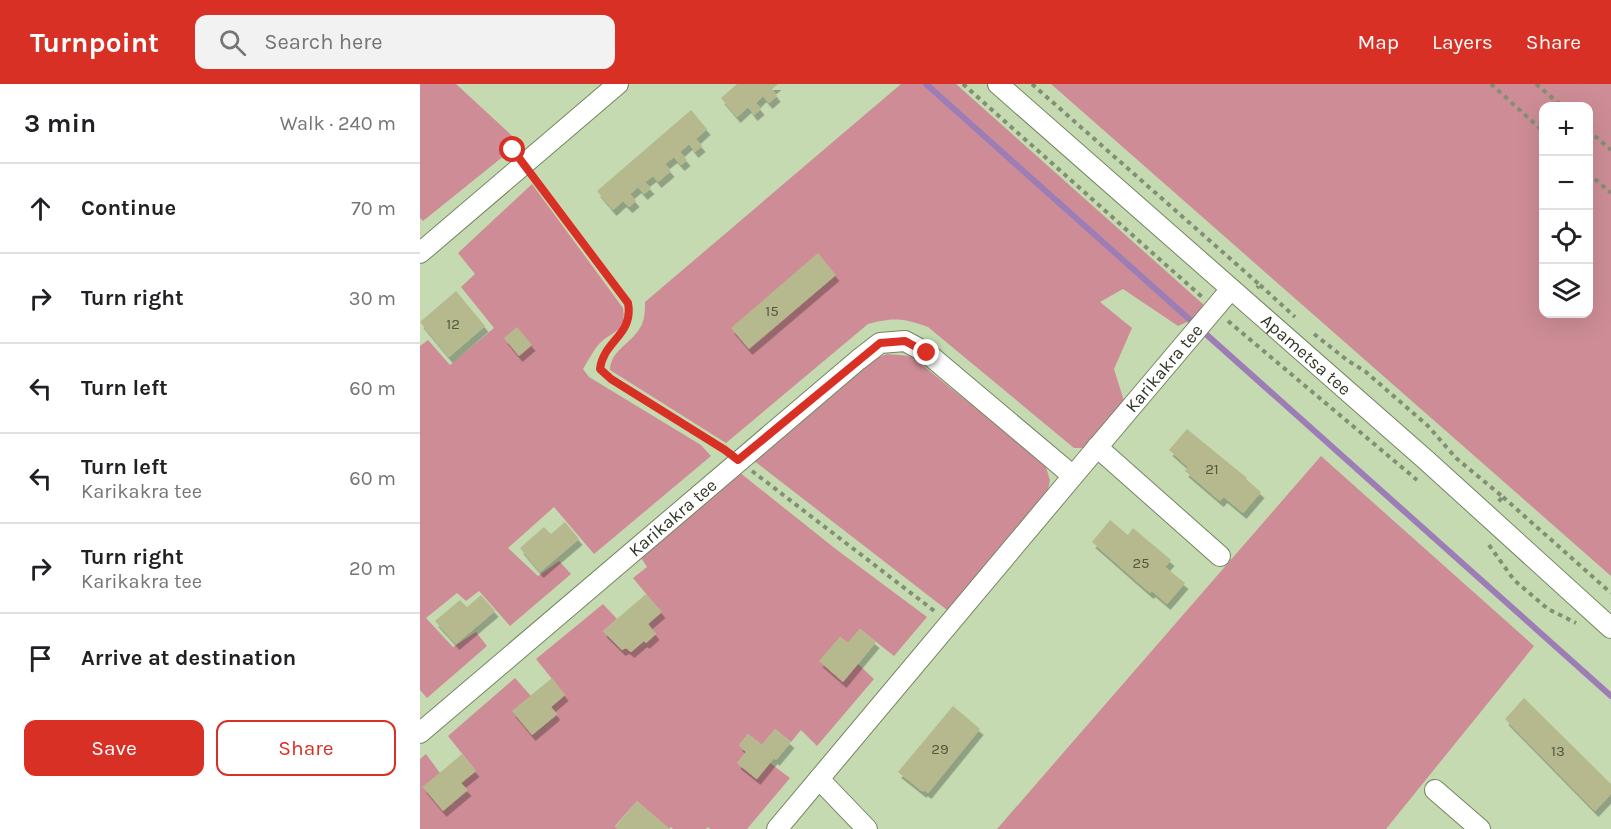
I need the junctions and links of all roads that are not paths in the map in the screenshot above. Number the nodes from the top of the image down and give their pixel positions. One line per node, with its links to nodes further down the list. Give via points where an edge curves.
1 (618, 84): 3 (street)
2 (998, 84): 4 (street, Apametsa tee)
3 (420, 253)
4 (1231, 288): 5 (street, Karikakra tee); 8 (street, Apametsa tee)
5 (1097, 447): 6 (street, Karikakra tee); 7 (street)
6 (1073, 476): 9 (street, Karikakra tee, via 927,353 905,341 880,343 732,451); 10 (street, Karikakra tee)
7 (1220, 556)
8 (1611, 627)
9 (420, 733)
10 (819, 779): 12 (street, Karikakra tee); 13 (street)
11 (1436, 790): 14 (street)
12 (777, 829)
13 (867, 829)
14 (1480, 829)

